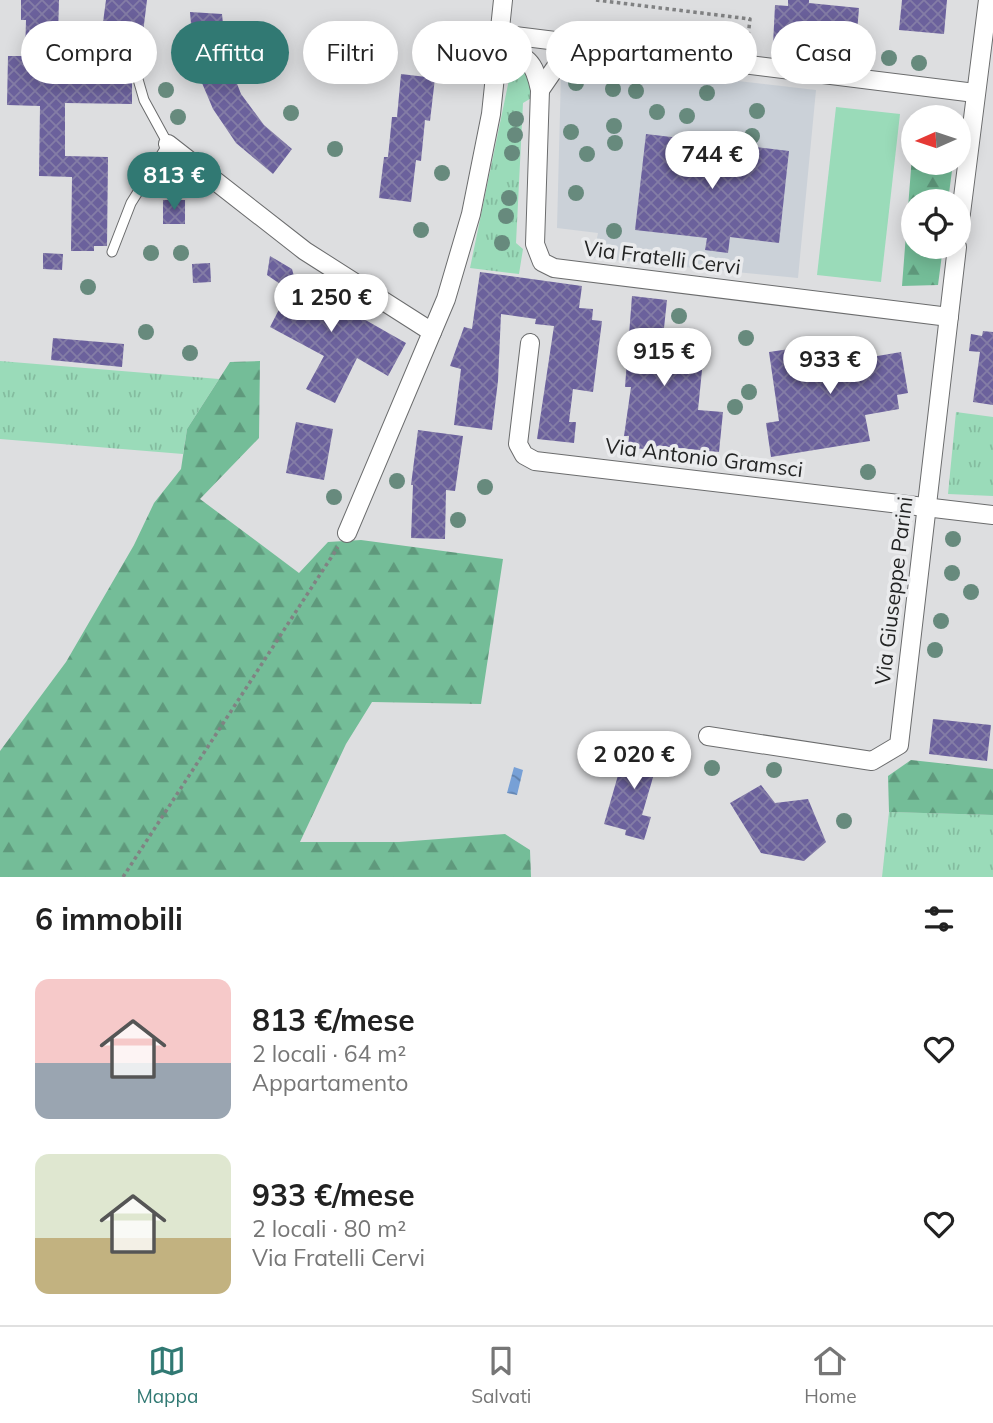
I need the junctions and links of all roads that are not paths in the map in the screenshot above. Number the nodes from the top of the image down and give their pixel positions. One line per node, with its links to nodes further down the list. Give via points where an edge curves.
1 (503, 0): 3 (street)
2 (989, 0): 10 (street)
3 (501, 21)
4 (532, 65): 9 (street, Via Fratelli Cervi)
5 (757, 67): 10 (street)
6 (546, 81): 9 (street)
7 (139, 84): 11 (lane)
8 (494, 84): 16 (street, via 471,214)
9 (540, 90): 15 (street, Via Fratelli Cervi, via 535,244 542,262 554,268)
10 (975, 93): 12 (street)
11 (168, 144): 13 (lane, via 131,203); 16 (street, via 305,251)
12 (964, 189)
13 (112, 252)
14 (955, 259): 15 (street, Via Giuseppe Parini)
15 (948, 317): 18 (street, Via Giuseppe Parini)
16 (432, 332): 20 (street)
17 (530, 343): 18 (street, Via Antonio Gramsci, via 518,444 524,455 535,461)
18 (927, 508): 19 (street, Via Antonio Gramsci); 21 (street, Via Giuseppe Parini, via 899,745 872,761)
19 (993, 515)
20 (347, 533)
21 (708, 736)

